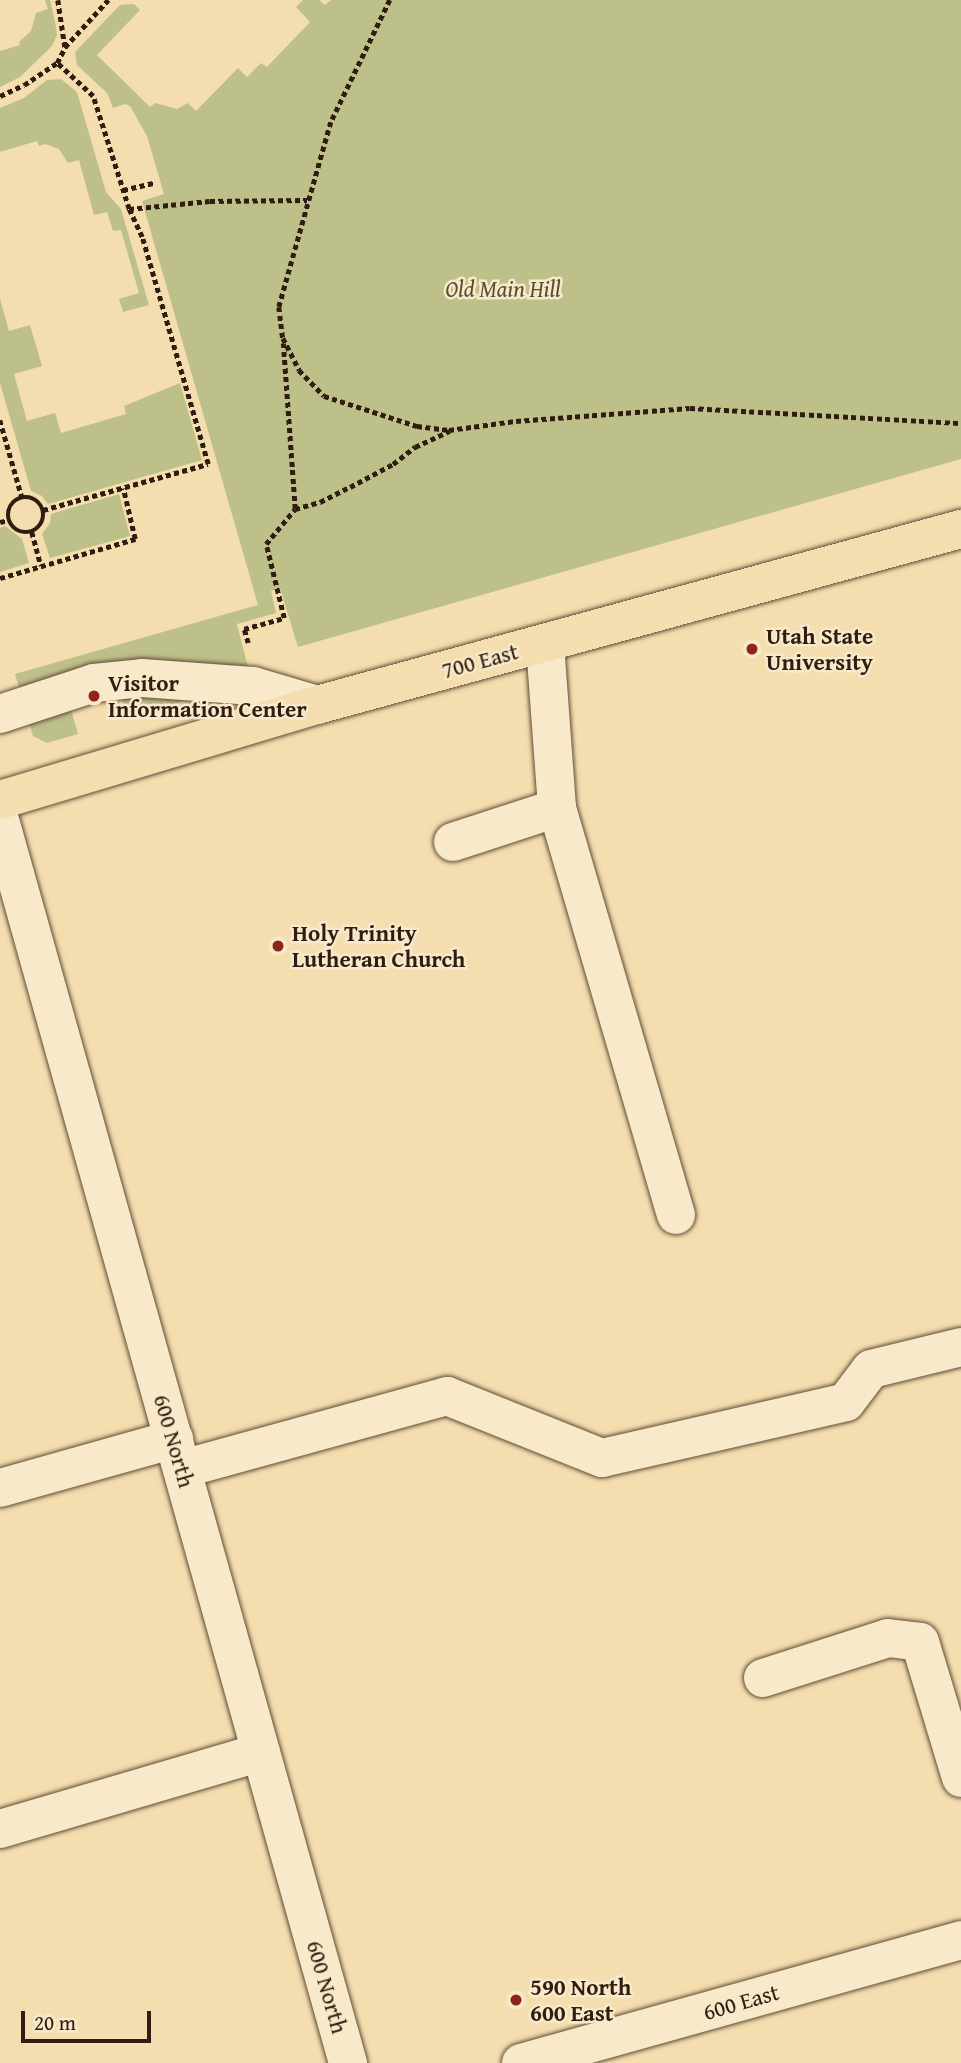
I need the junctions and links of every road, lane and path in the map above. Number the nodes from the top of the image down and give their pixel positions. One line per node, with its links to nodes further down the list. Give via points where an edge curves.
1 (58, 0): 4 (path)
2 (108, 0): 4 (path)
3 (390, 0): 9 (path, via 331,122)
4 (65, 47): 5 (path)
5 (57, 63): 6 (path); 8 (path, via 93,96)
6 (0, 96)
7 (154, 183): 8 (path)
8 (123, 190): 10 (path)
9 (307, 200): 10 (path, via 210,201); 11 (path, via 279,307)
10 (129, 209): 15 (path, via 142,237 208,464)
11 (283, 338): 14 (path, via 299,370 324,396 417,426); 17 (path)
12 (0, 421): 16 (path)
13 (961, 423): 14 (path, via 690,408)
14 (449, 430): 17 (path, via 349,488)
15 (123, 488): 18 (path); 23 (path, via 135,539)
16 (22, 497): 18 (path, via 34,499); 19 (path, via 10,506)
17 (295, 509): 26 (path, via 266,544 284,618 244,629)
18 (43, 510): 22 (path, via 42,522)
19 (8, 520): 20 (path); 22 (path, via 15,530)
20 (0, 522)
21 (961, 529): 25 (main road, 700 East)
22 (32, 532): 23 (path)
23 (41, 566): 24 (path)
24 (0, 578)
25 (545, 644): 27 (main road, 700 East); 30 (street)
26 (252, 655)
27 (317, 705): 28 (street, via 253,686 142,678 94,683); 29 (main road, 700 East)
28 (0, 714)
29 (0, 800)
30 (556, 808): 32 (street); 33 (street)
31 (0, 820): 35 (street, 600 North)
32 (453, 842)
33 (676, 1215)
34 (961, 1347): 35 (street, via 871,1369 846,1402 602,1458 447,1395)
35 (178, 1454): 36 (street); 38 (street, 600 North)
36 (0, 1488)
37 (763, 1678): 39 (street, via 888,1638 920,1642)
38 (261, 1752): 40 (street); 42 (street, 600 North)
39 (961, 1778)
40 (0, 1829)
41 (961, 1940): 43 (street, 600 East)
42 (348, 2063)
43 (521, 2063)

